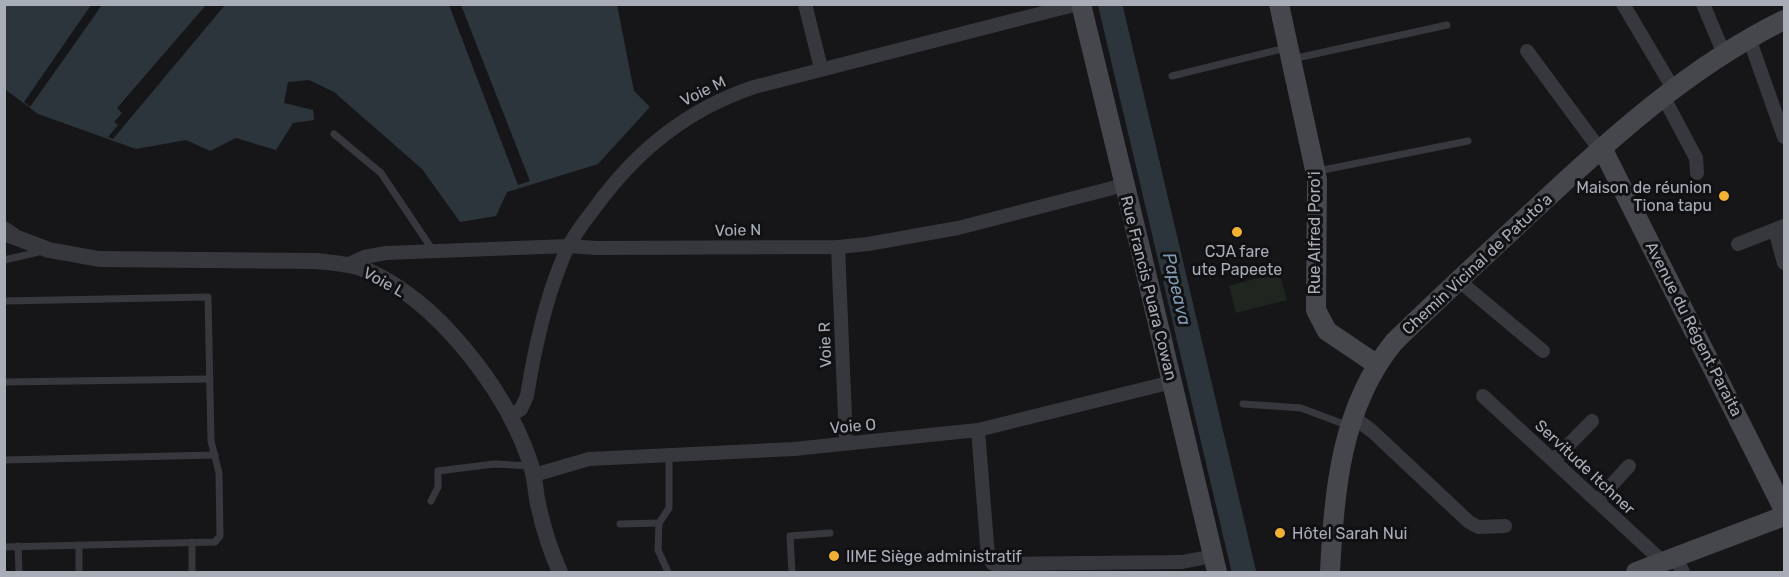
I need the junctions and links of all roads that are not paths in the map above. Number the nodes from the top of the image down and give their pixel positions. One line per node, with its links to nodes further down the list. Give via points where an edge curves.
1 (806, 4): 12 (street)
2 (1279, 4): 10 (main road, Rue Alfred Poro'i)
3 (1623, 4): 14 (street)
4 (1703, 4): 11 (street)
5 (1081, 6): 12 (street, Voie M); 21 (main road, Rue Francis Puara Cowan)
6 (1785, 20): 8 (main road, Chemin Vicinal de Patuto'a)
7 (1447, 24): 10 (lane)
8 (1749, 38): 11 (main road, Chemin Vicinal de Patuto'a); 16 (street)
9 (1527, 51): 18 (street)
10 (1291, 53): 13 (lane); 19 (main road, Rue Alfred Poro'i)
11 (1724, 54): 14 (main road, Chemin Vicinal de Patuto'a)
12 (821, 68): 27 (street, Voie M, via 722,98 664,132 609,187)
13 (1172, 76)
14 (1669, 94): 18 (main road, Chemin Vicinal de Patuto'a); 20 (street, via 1696,158)
15 (334, 134): 30 (lane, via 381,172)
16 (1785, 136)
17 (1468, 141): 19 (lane)
18 (1601, 149): 34 (main road, Chemin Vicinal de Patuto'a); 56 (main road, Avenue du Régent Paraita)
19 (1316, 171): 37 (main road, Rue Alfred Poro'i, via 1314,296 1318,316 1336,339)
20 (1697, 172)
21 (1124, 185): 28 (street, Voie N, via 919,236); 40 (main road, Rue Francis Puara Cowan)
22 (4, 224): 25 (lane)
23 (1780, 228): 26 (street); 32 (street)
24 (4, 233): 25 (street, Voie L)
25 (27, 241): 29 (street, Voie L)
26 (1738, 244)
27 (568, 246): 28 (street, Voie N); 30 (street, Voie N); 43 (street, Voie M, via 550,295 527,396 521,409)
28 (838, 247): 47 (street, Voie R)
29 (49, 250): 31 (lane); 33 (street, Voie L, via 99,259)
30 (434, 252): 33 (street, Voie N, via 386,253)
31 (4, 260)
32 (1785, 263)
33 (349, 264): 43 (street, Voie L, via 368,271 423,307 464,350)
34 (1458, 280): 36 (street); 37 (main road, Chemin Vicinal de Patuto'a)
35 (4, 301): 38 (lane, via 208,297)
36 (1543, 351)
37 (1377, 363): 44 (main road, Chemin Vicinal de Patuto'a)
38 (210, 379): 39 (lane); 48 (lane, via 211,441)
39 (4, 382)
40 (1172, 382): 46 (street, Voie O); 66 (main road, Rue Francis Puara Cowan)
41 (1483, 396): 51 (street, Servitude Itchner)
42 (1242, 404): 44 (lane, via 1301,408)
43 (510, 416): 53 (street, Voie L)
44 (1351, 422): 60 (street, via 1372,431 1469,522 1478,527); 74 (main road, Chemin Vicinal de Patuto'a, via 1336,490)
45 (1592, 422): 51 (street)
46 (978, 430): 47 (street, Voie O); 66 (street, via 988,557 993,564)
47 (846, 442): 49 (street, Voie O)
48 (215, 455): 50 (lane); 62 (lane, via 220,536 215,542)
49 (669, 456): 53 (street, Voie O, via 589,459); 58 (lane, via 669,508)
50 (4, 460)
51 (1554, 460): 54 (street, Servitude Itchner)
52 (1629, 466): 54 (street)
53 (533, 471): 55 (lane, Voie O, via 494,464 438,471 438,487); 72 (street, Voie L, via 544,525)
54 (1598, 500): 67 (street, Servitude Itchner)
55 (431, 501)
56 (1785, 510)
57 (1785, 516): 67 (main road)
58 (659, 523): 59 (lane); 68 (lane, via 658,550)
59 (620, 524)
60 (1505, 526)
61 (830, 534): 73 (lane, via 790,536)
62 (192, 542): 63 (lane); 71 (lane)
63 (79, 545): 64 (lane); 70 (lane)
64 (18, 546): 65 (lane); 69 (lane)
65 (4, 547)
66 (1215, 564)
67 (1674, 564): 75 (main road)
68 (668, 572)
69 (19, 573)
70 (79, 573)
71 (192, 573)
72 (560, 573)
73 (792, 573)
74 (1330, 573)
75 (1636, 573)

